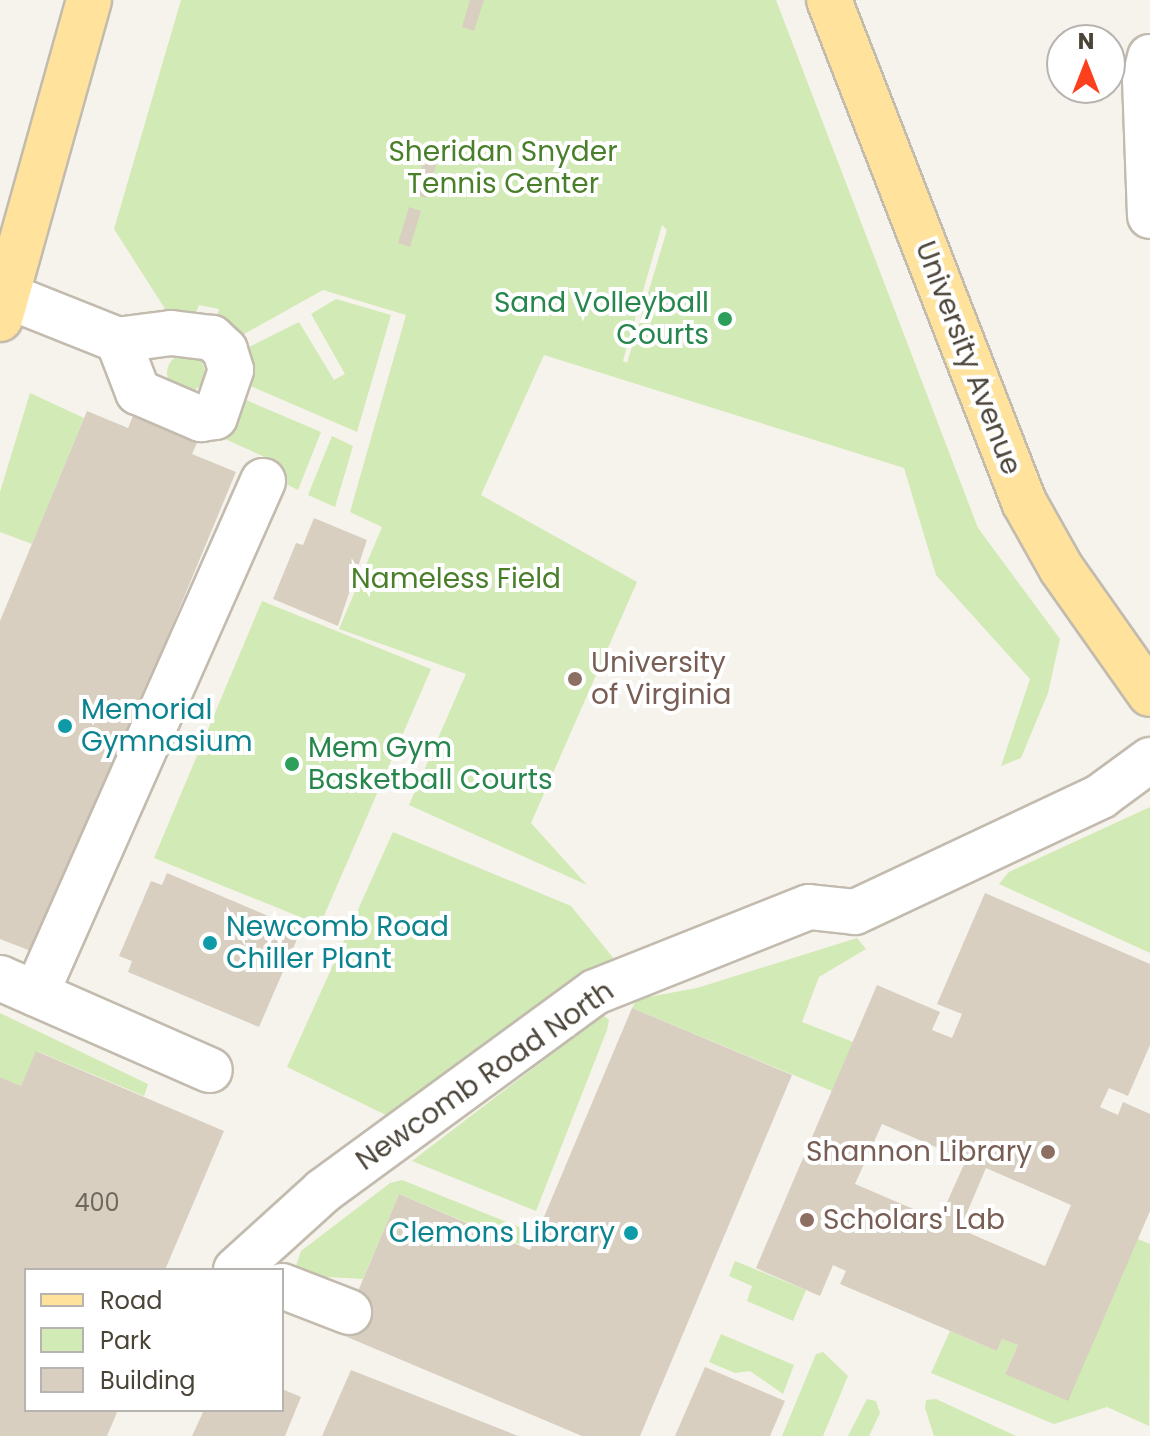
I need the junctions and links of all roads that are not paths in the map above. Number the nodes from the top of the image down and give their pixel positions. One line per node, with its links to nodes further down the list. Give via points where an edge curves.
1 (829, 0): 8 (main road, University Avenue, via 1024,502 1061,568)
2 (82, 1): 5 (main road)
3 (1150, 57): 4 (street, via 1145,139)
4 (1150, 216)
5 (2, 302): 6 (street)
6 (118, 340)
7 (263, 481): 10 (street)
8 (1150, 694)
9 (1150, 760): 12 (street, Newcomb Road North, via 1101,796 855,912 809,907 595,992 323,1191)
10 (18, 986): 11 (street)
11 (210, 1070)
12 (239, 1268)
13 (284, 1287): 14 (street)
14 (349, 1312)

